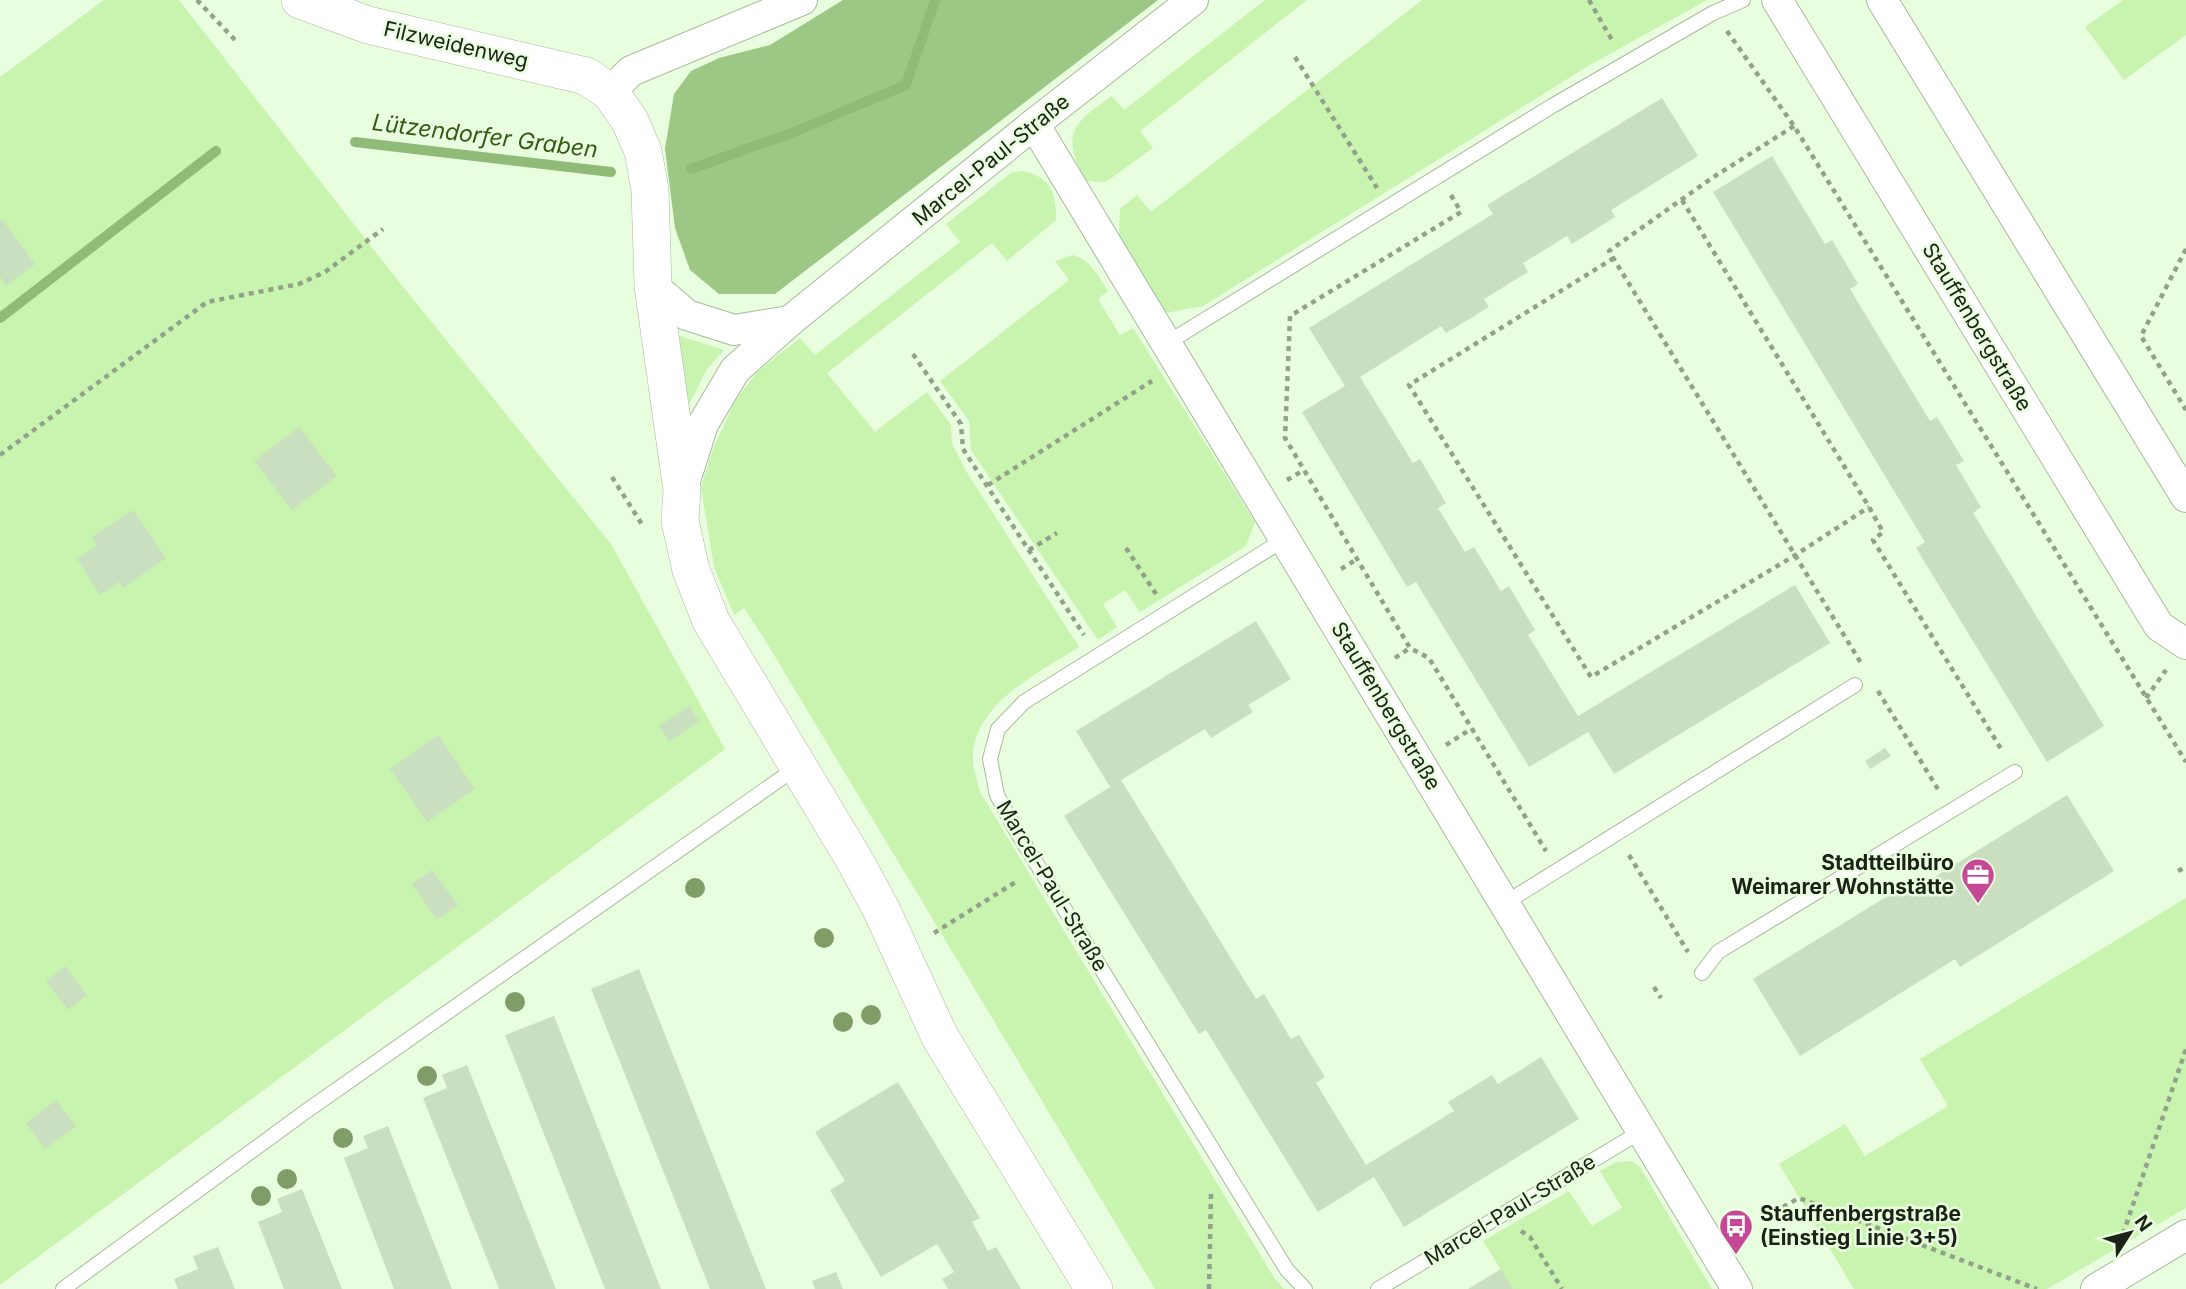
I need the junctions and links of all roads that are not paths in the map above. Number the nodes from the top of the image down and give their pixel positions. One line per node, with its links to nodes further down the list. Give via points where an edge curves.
1 (300, 0): 7 (street, Filzweidenweg, via 368,25 586,76)
2 (802, 0): 7 (street, via 631,71)
3 (1193, 0): 8 (street, Marcel-Paul-Straße)
4 (1743, 0): 11 (lane, via 1625,64 1389,206)
5 (1777, 0): 15 (street, Stauffenbergstraße, via 2159,626)
6 (1882, 0): 13 (street)
7 (610, 92): 9 (street, Marcel-Paul-Straße, via 643,151 650,190)
8 (1034, 124): 10 (street, Marcel-Paul-Straße); 11 (street, Stauffenbergstraße)
9 (653, 286): 10 (street, Marcel-Paul-Straße, via 687,315 734,330); 12 (street, Marcel-Paul-Straße)
10 (791, 320): 12 (street, Marcel-Paul-Straße, via 735,370 703,424)
11 (1173, 353): 14 (street, Stauffenbergstraße)
12 (682, 490): 17 (street, Marcel-Paul-Straße, via 680,522 691,570 711,621)
13 (2186, 497)
14 (1285, 539): 19 (street, Stauffenbergstraße); 25 (lane, Marcel-Paul-Straße, via 1024,702 998,729 990,759 997,795 1038,867 1287,1270)
15 (2186, 644)
16 (1855, 685): 19 (lane)
17 (797, 767): 23 (lane, via 230,1165); 24 (street, Marcel-Paul-Straße, via 881,909 940,1037)
18 (2015, 772): 20 (lane, via 1718,952)
19 (1505, 903): 21 (street, Stauffenbergstraße)
20 (1702, 973)
21 (1642, 1131): 26 (lane, Marcel-Paul-Straße); 27 (street, Stauffenbergstraße)
22 (2186, 1235): 28 (street)
23 (63, 1289)
24 (1094, 1289)
25 (1305, 1289)
26 (1378, 1289)
27 (1737, 1289)
28 (2096, 1289)

